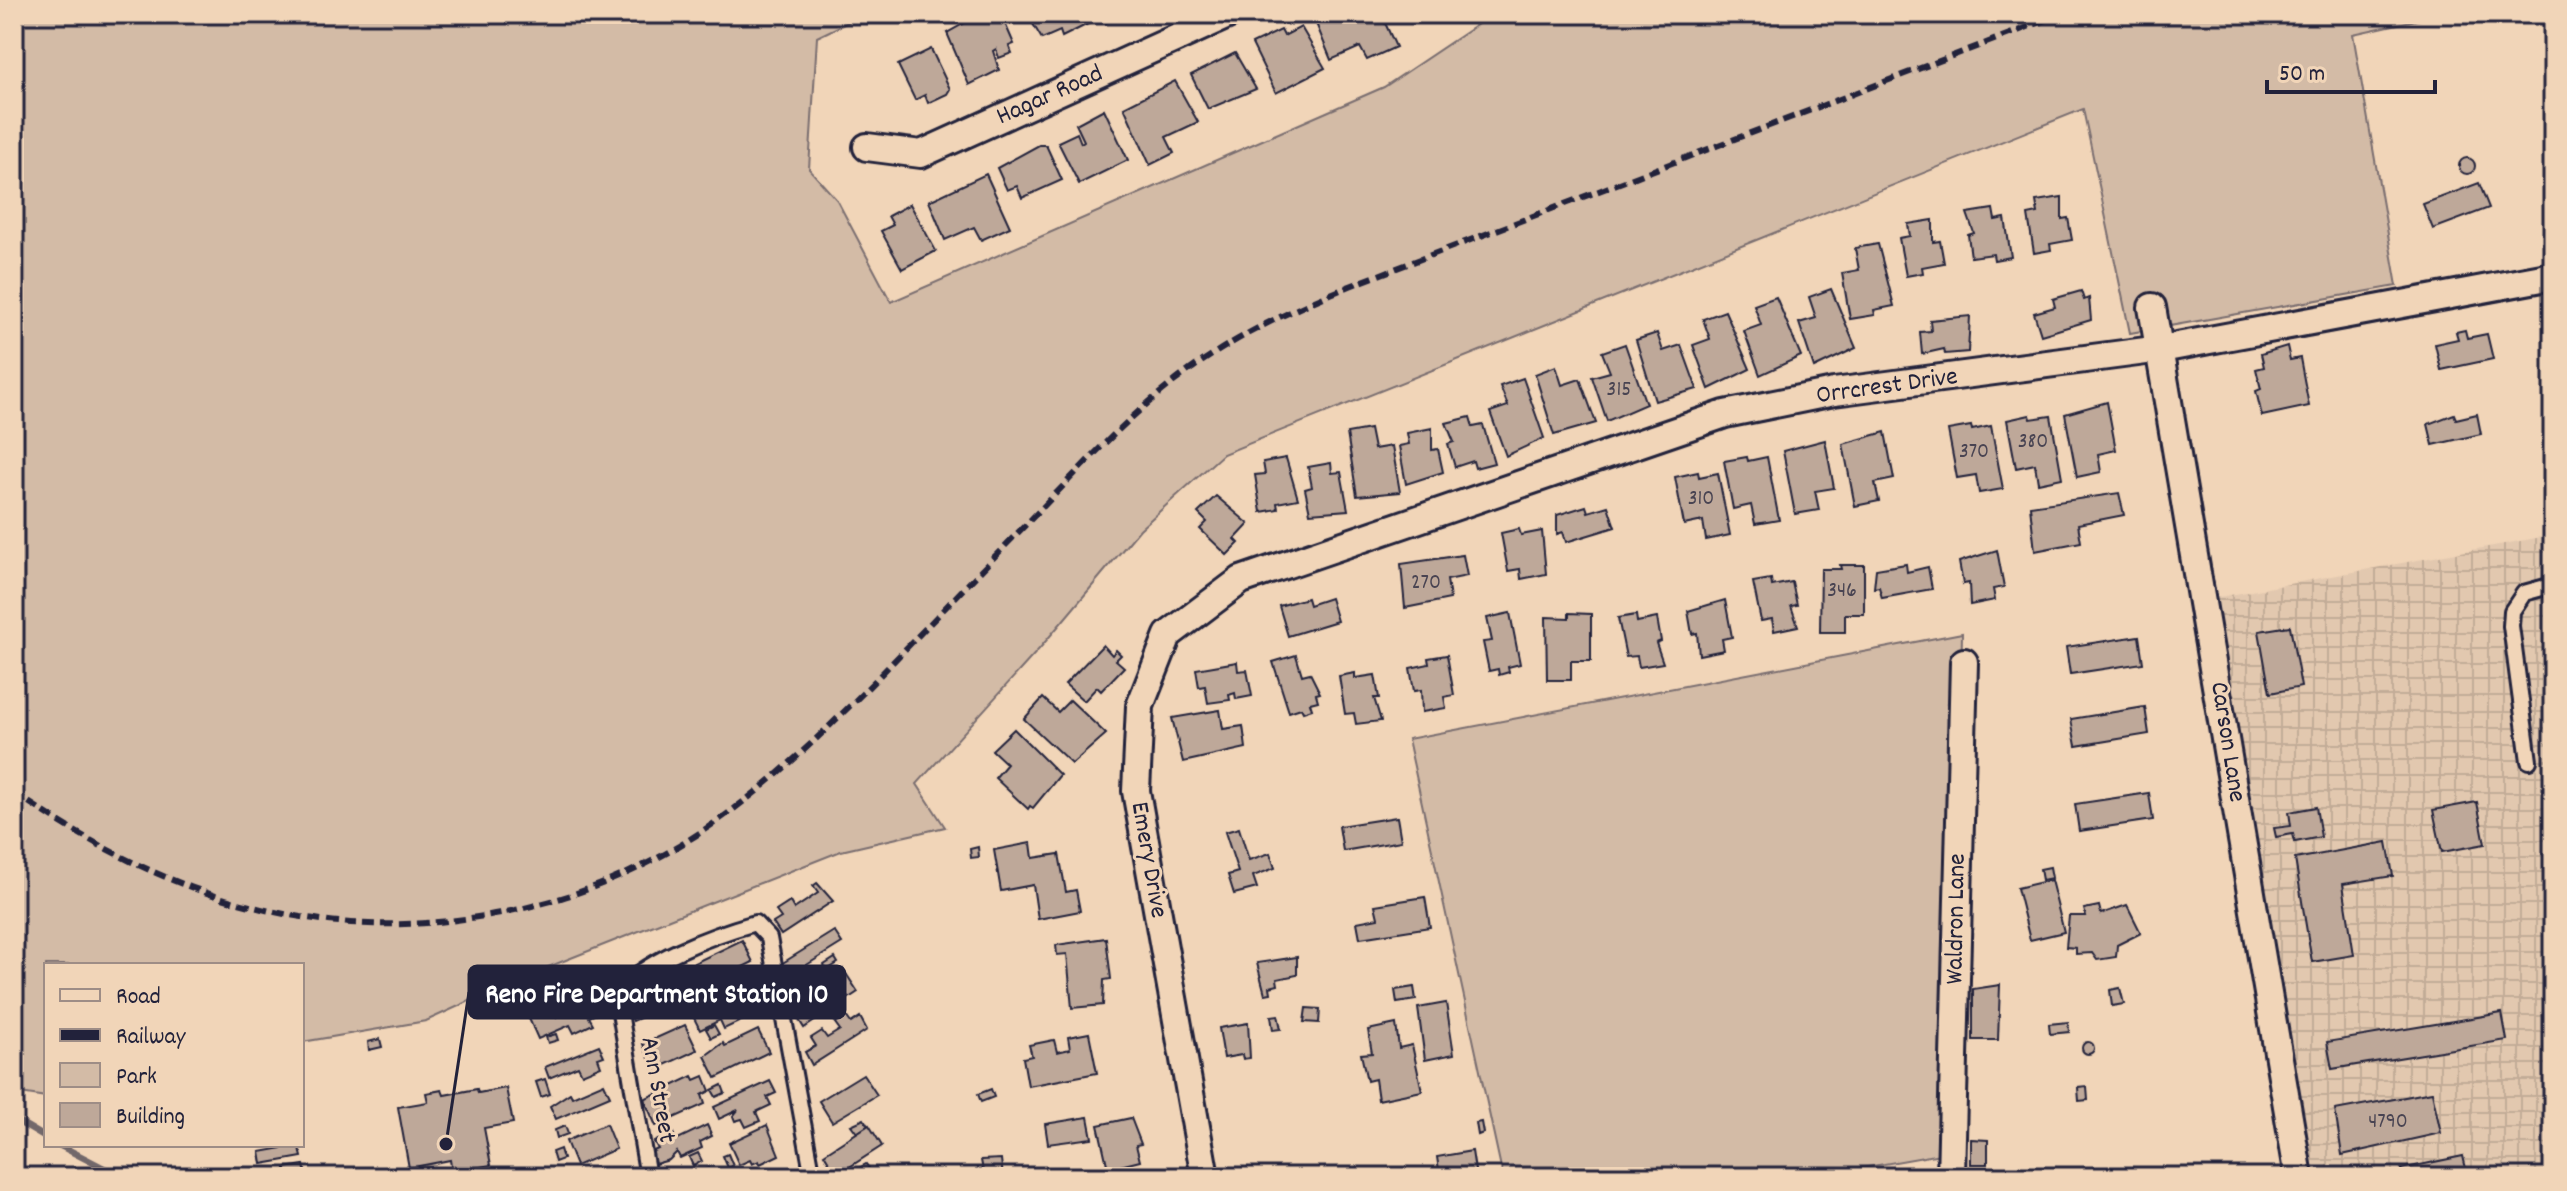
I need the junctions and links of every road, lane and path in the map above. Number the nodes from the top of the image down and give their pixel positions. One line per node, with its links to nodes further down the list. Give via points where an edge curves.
1 (1230, 14): 2 (street, Hagar Road, via 921,154)
2 (867, 147)
3 (2553, 276): 5 (street, Orrcrest Drive)
4 (2152, 307): 5 (street, Carson Lane)
5 (2161, 349): 6 (street, Orrcrest Drive, via 1834,392 1725,414); 14 (street, Carson Lane)
6 (1241, 580): 12 (street, Emery Drive, via 1168,635 1140,706 1136,791)
7 (2553, 585): 9 (lane, via 2524,593 2512,611)
8 (1964, 662): 13 (street, Waldron Lane)
9 (2529, 761)
10 (648, 1177): 11 (lane, Ann Street, via 617,995 624,985 681,950 755,923 769,938)
11 (813, 1177)
12 (1205, 1177)
13 (1951, 1177)
14 (2299, 1177)

